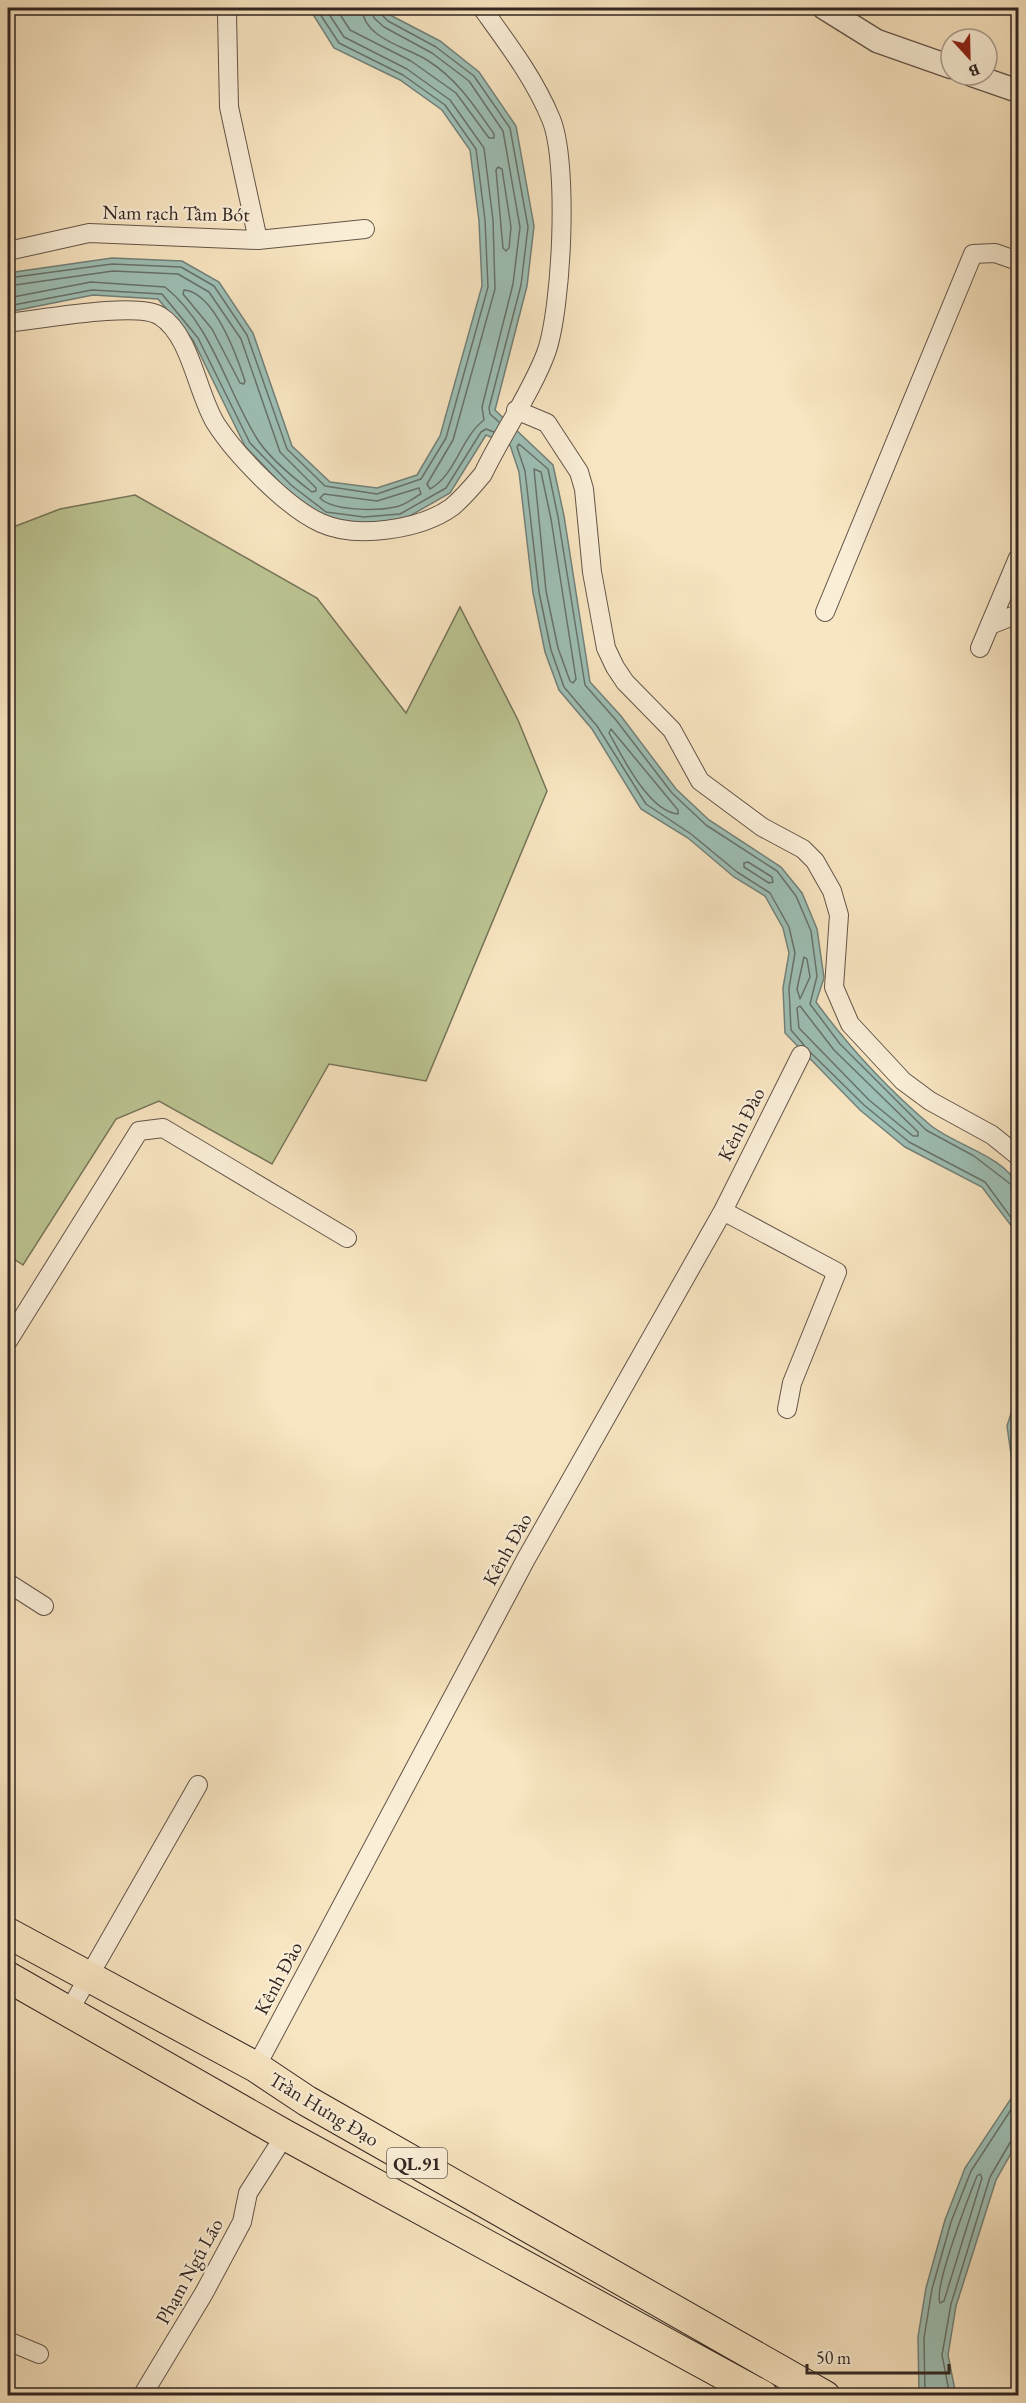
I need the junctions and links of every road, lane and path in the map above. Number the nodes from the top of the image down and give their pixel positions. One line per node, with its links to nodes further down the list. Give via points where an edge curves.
1 (230, 8): 8 (street, Nam rạch Tầm Bót, via 229,107)
2 (482, 8): 12 (street, via 531,77 558,145 561,236 556,312 544,357)
3 (824, 8): 4 (street, via 877,41)
4 (939, 64)
5 (999, 84): 6 (street)
6 (1018, 91)
7 (365, 229): 8 (street)
8 (258, 240): 9 (street, Nam rạch Tầm Bót, via 89,233)
9 (8, 251)
10 (1018, 261): 14 (street, via 995,253 973,254)
11 (8, 323): 12 (street, via 144,310 162,316 180,339 217,425 250,467 308,517 340,530 392,529 435,516 470,491)
12 (515, 412): 19 (street, via 547,423 579,472 606,648 615,667 672,730 700,781 762,827 803,849 815,861 832,891 839,915 834,987 850,1024 903,1081 930,1101 992,1135)
13 (1018, 558): 16 (street)
14 (825, 612)
15 (1018, 614): 16 (street)
16 (990, 625): 17 (street)
17 (980, 648)
18 (801, 1055): 20 (street, Kênh Đào)
19 (1018, 1156)
20 (723, 1211): 23 (street, via 837,1272 792,1383); 31 (street, Kênh Đào, via 526,1559)
21 (347, 1238): 22 (street, via 163,1128 139,1131)
22 (8, 1341)
23 (787, 1409)
24 (8, 1583): 25 (street)
25 (44, 1606)
26 (198, 1785): 29 (street)
27 (8, 1933): 29 (highway, Trần Hưng Đạo / QL.91)
28 (8, 1977): 30 (highway, Trần Hưng Đạo / QL.91)
29 (87, 1977): 30 (street); 31 (highway, Trần Hưng Đạo / QL.91)
30 (69, 2011): 33 (highway, Trần Hưng Đạo / QL.91)
31 (256, 2067): 32 (highway, Trần Hưng Đạo / QL.91)
32 (307, 2101): 33 (highway); 38 (highway, Trần Hưng Đạo / QL.91)
33 (285, 2135): 36 (street, Phạm Ngũ Lão, via 248,2193 242,2222 204,2293); 37 (highway, Trần Hưng Đạo / QL.91)
34 (8, 2341): 35 (street)
35 (39, 2354)
36 (142, 2396)
37 (763, 2396)
38 (825, 2396)

